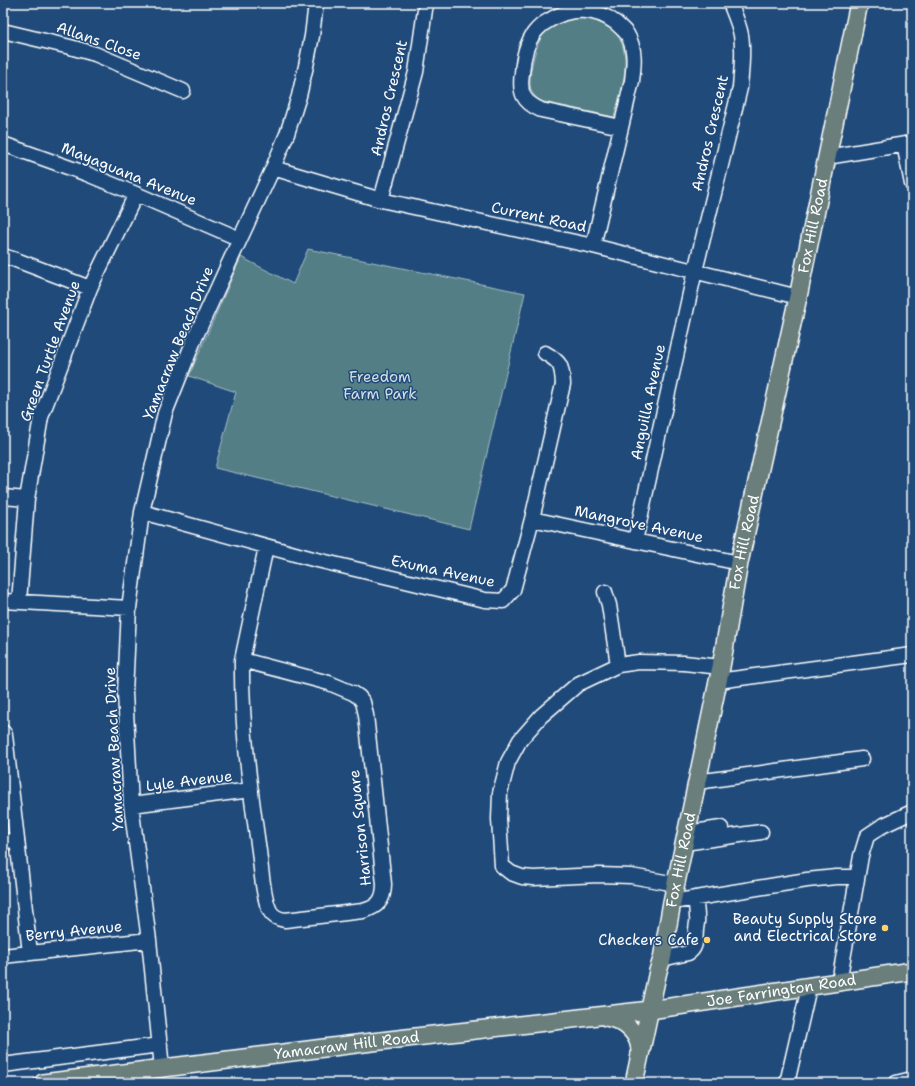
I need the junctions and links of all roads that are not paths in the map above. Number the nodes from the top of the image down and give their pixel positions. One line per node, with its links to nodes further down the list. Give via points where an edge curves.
1 (316, 3): 11 (street, Yamacraw Beach Drive, via 311,44 299,96)
2 (426, 3): 14 (street, Andros Crescent, via 416,72)
3 (730, 3): 18 (street, Andros Crescent, via 741,36 740,88)
4 (859, 3): 10 (main road, Fox Hill Road)
5 (3, 32): 6 (street, Allans Close, via 95,54)
6 (183, 91)
7 (621, 127): 7 (street, via 541,110 526,101 521,87 521,75 528,45 541,24 560,14 581,10 592,11 611,19 626,33 633,49 633,69); 16 (street)
8 (3, 144): 13 (street, Mayaguana Avenue)
9 (908, 144): 10 (street); 12 (street)
10 (827, 157): 20 (main road, Fox Hill Road)
11 (273, 168): 14 (street, Current Road); 15 (street, Yamacraw Beach Drive)
12 (912, 184)
13 (136, 194): 15 (street, Mayaguana Avenue); 19 (street, Green Turtle Avenue)
14 (381, 200): 16 (street, Current Road)
15 (240, 240): 24 (street, Yamacraw Beach Drive, via 194,340 165,413)
16 (593, 246): 18 (street, Current Road)
17 (3, 256): 19 (street)
18 (695, 271): 20 (street, Current Road); 26 (street, Anguilla Avenue)
19 (90, 288): 23 (street, Green Turtle Avenue, via 41,417)
20 (798, 297): 28 (main road, Fox Hill Road)
21 (546, 352): 25 (street, Exuma Avenue, via 556,359 562,370 563,384)
22 (3, 497): 23 (street)
23 (27, 499): 31 (street, Green Turtle Avenue)
24 (142, 512): 27 (street, Exuma Avenue); 32 (street, Yamacraw Beach Drive)
25 (532, 519): 26 (street, Mangrove Avenue); 27 (street, Exuma Avenue, via 513,590 503,601 485,600)
26 (635, 541): 28 (street, Mangrove Avenue)
27 (266, 547): 34 (street, Harrison Square)
28 (739, 563): 36 (main road, Fox Hill Road)
29 (605, 592): 35 (street)
30 (3, 601): 31 (street)
31 (20, 602): 32 (street)
32 (129, 608): 41 (street, Yamacraw Beach Drive, via 125,693)
33 (912, 655): 36 (street)
34 (242, 660): 40 (street, Harrison Square, via 244,719); 40 (street, Harrison Square, via 329,683 353,693 363,702 384,884 384,892 379,903 363,911 292,920 273,916 264,892)
35 (618, 665): 36 (street, via 640,662 684,663); 48 (street, via 578,684 541,716 520,740 508,762 500,793 502,866 511,873 534,878 631,876)
36 (720, 674): 39 (main road, Fox Hill Road)
37 (3, 732): 46 (street)
38 (862, 758): 39 (street)
39 (697, 782): 45 (main road, Fox Hill Road)
40 (251, 790): 41 (street, Lyle Avenue)
41 (131, 805): 51 (street, Yamacraw Beach Drive)
42 (912, 812): 47 (street, via 867,836)
43 (721, 828): 45 (street, via 694,832)
44 (761, 832): 45 (street)
45 (686, 837): 48 (main road, Fox Hill Road)
46 (10, 840): 52 (street)
47 (858, 877): 49 (street, via 807,880); 56 (street)
48 (676, 884): 50 (main road, Fox Hill Road)
49 (695, 898): 50 (street); 54 (street, via 698,919 694,947 688,953)
50 (672, 902): 54 (main road, Fox Hill Road)
51 (148, 940): 52 (street, Berry Avenue); 61 (street, Yamacraw Beach Drive)
52 (30, 953): 53 (street, Berry Avenue)
53 (3, 956)
54 (660, 965): 58 (main road, via 657,978 663,992 674,1001); 59 (main road, Fox Hill Road)
55 (912, 971): 56 (main road, Joe Farrington Road)
56 (839, 982): 57 (main road, Joe Farrington Road)
57 (809, 987): 58 (main road, Joe Farrington Road); 68 (street)
58 (688, 1004): 59 (main road, Joe Farrington Road)
59 (650, 1010): 60 (main road, Yamacraw Hill Road); 62 (main road, Fox Hill Road)
60 (597, 1016): 62 (main road, via 612,1018 626,1024 636,1036); 64 (main road, Yamacraw Hill Road)
61 (160, 1045): 63 (street); 64 (street, Yamacraw Beach Drive)
62 (640, 1058): 67 (main road, Fox Hill Road)
63 (3, 1065)
64 (162, 1068): 66 (main road, Yamacraw Hill Road)
65 (912, 1079): 69 (street)
66 (43, 1083)
67 (634, 1083)
68 (787, 1083)
69 (896, 1083)

